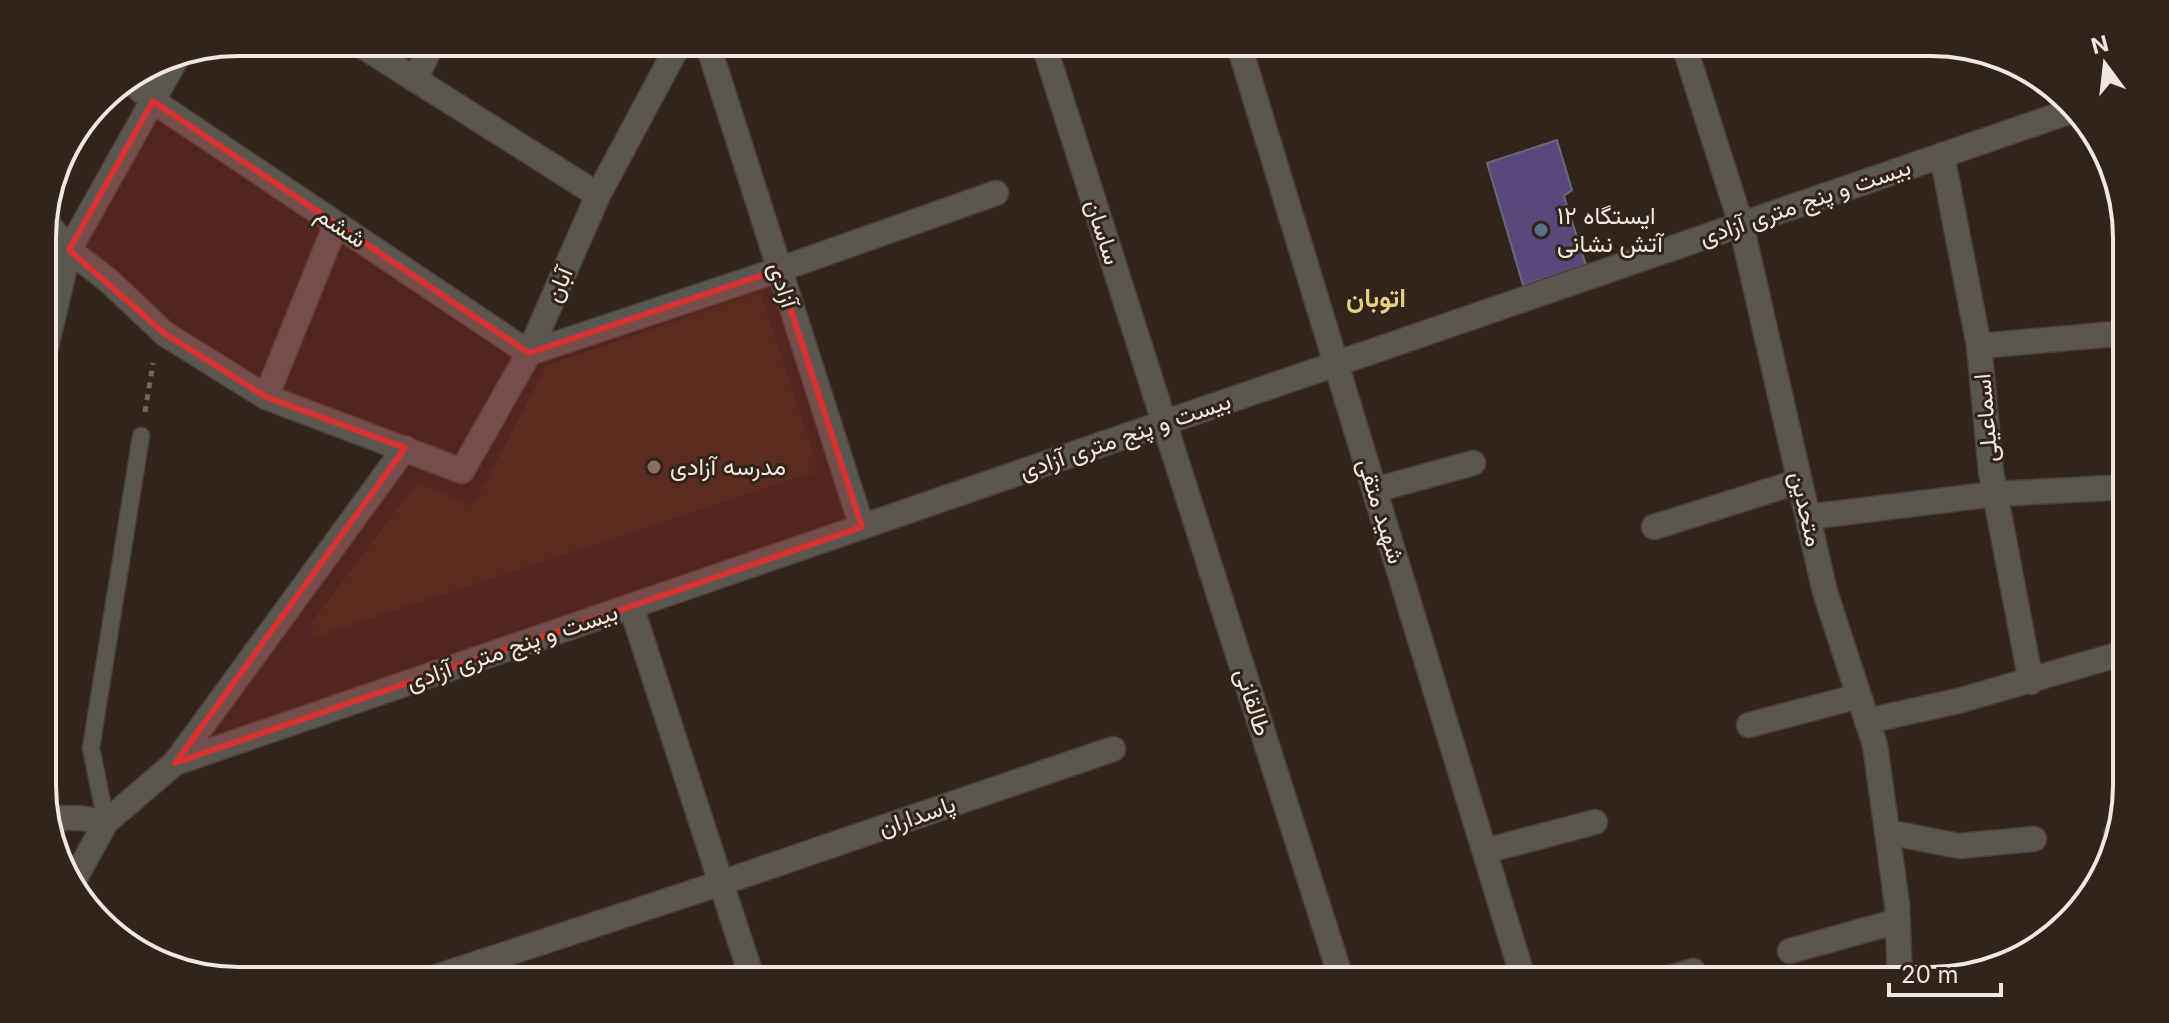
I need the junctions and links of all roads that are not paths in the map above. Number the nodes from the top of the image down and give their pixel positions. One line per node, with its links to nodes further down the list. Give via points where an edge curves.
1 (378, 56): 9 (street)
2 (426, 56): 9 (street)
3 (672, 56): 15 (street, آبان)
4 (711, 56): 20 (street, آزادی)
5 (1047, 56): 27 (street, ساسان)
6 (1242, 56): 25 (street, شهید متقی)
7 (1687, 56): 17 (street, متحدین)
8 (171, 69): 11 (street)
9 (415, 80): 15 (street)
10 (137, 87): 11 (street, ششم)
11 (153, 101): 16 (street, ششم); 19 (street)
12 (2064, 113): 13 (street, بیست و پنج متری آزادی)
13 (1942, 155): 17 (street, بیست و پنج متری آزادی); 23 (street, اسماعیلی)
14 (996, 193): 20 (street)
15 (598, 195): 24 (street, آبان)
16 (336, 224): 24 (street, ششم); 26 (street)
17 (1741, 224): 25 (street, بیست و پنج متری آزادی); 31 (street, متحدین)
18 (56, 234): 19 (street)
19 (69, 250): 21 (street); 26 (street, via 160,330)
20 (778, 270): 24 (street); 36 (street, آزادی)
21 (56, 305)
22 (2113, 334): 23 (street)
23 (1979, 346): 34 (street, اسماعیلی)
24 (529, 353): 29 (street, آبان, via 462,471)
25 (1336, 363): 27 (street, بیست و پنج متری آزادی); 33 (street, شهید متقی)
26 (266, 397): 29 (street)
27 (1164, 423): 36 (street, بیست و پنج متری آزادی); 58 (street, طالقانی)
28 (141, 436): 47 (lane, via 91,748)
29 (405, 448): 45 (street)
30 (1473, 463): 33 (street)
31 (1800, 481): 35 (street, متحدین); 37 (street)
32 (2113, 488): 34 (street)
33 (1375, 490): 51 (street, شهید متقی)
34 (1995, 494): 35 (street); 40 (street, اسماعیلی)
35 (1808, 517): 41 (street, متحدین, via 1825,592)
36 (862, 527): 38 (street, بیست و پنج متری آزادی)
37 (1654, 527)
38 (631, 606): 45 (street, بیست و پنج متری آزادی); 53 (street)
39 (2113, 656): 40 (street)
40 (2031, 682): 42 (street)
41 (1859, 696): 42 (street, متحدین); 43 (street)
42 (1867, 721): 49 (street, متحدین)
43 (1749, 725)
44 (1113, 749): 53 (street, پاسداران)
45 (175, 763): 47 (street)
46 (60, 818): 47 (street)
47 (106, 822): 52 (street)
48 (1595, 822): 51 (street)
49 (1887, 832): 50 (street, via 1959,846); 54 (street, متحدین)
50 (2034, 839)
51 (1485, 851): 59 (street, شهید متقی)
52 (78, 872)
53 (721, 883): 56 (street, پاسداران); 57 (street)
54 (1898, 921): 55 (street); 60 (street, متحدین)
55 (1790, 951)
56 (466, 967)
57 (748, 967)
58 (1338, 967)
59 (1520, 967)
60 (1900, 967)

